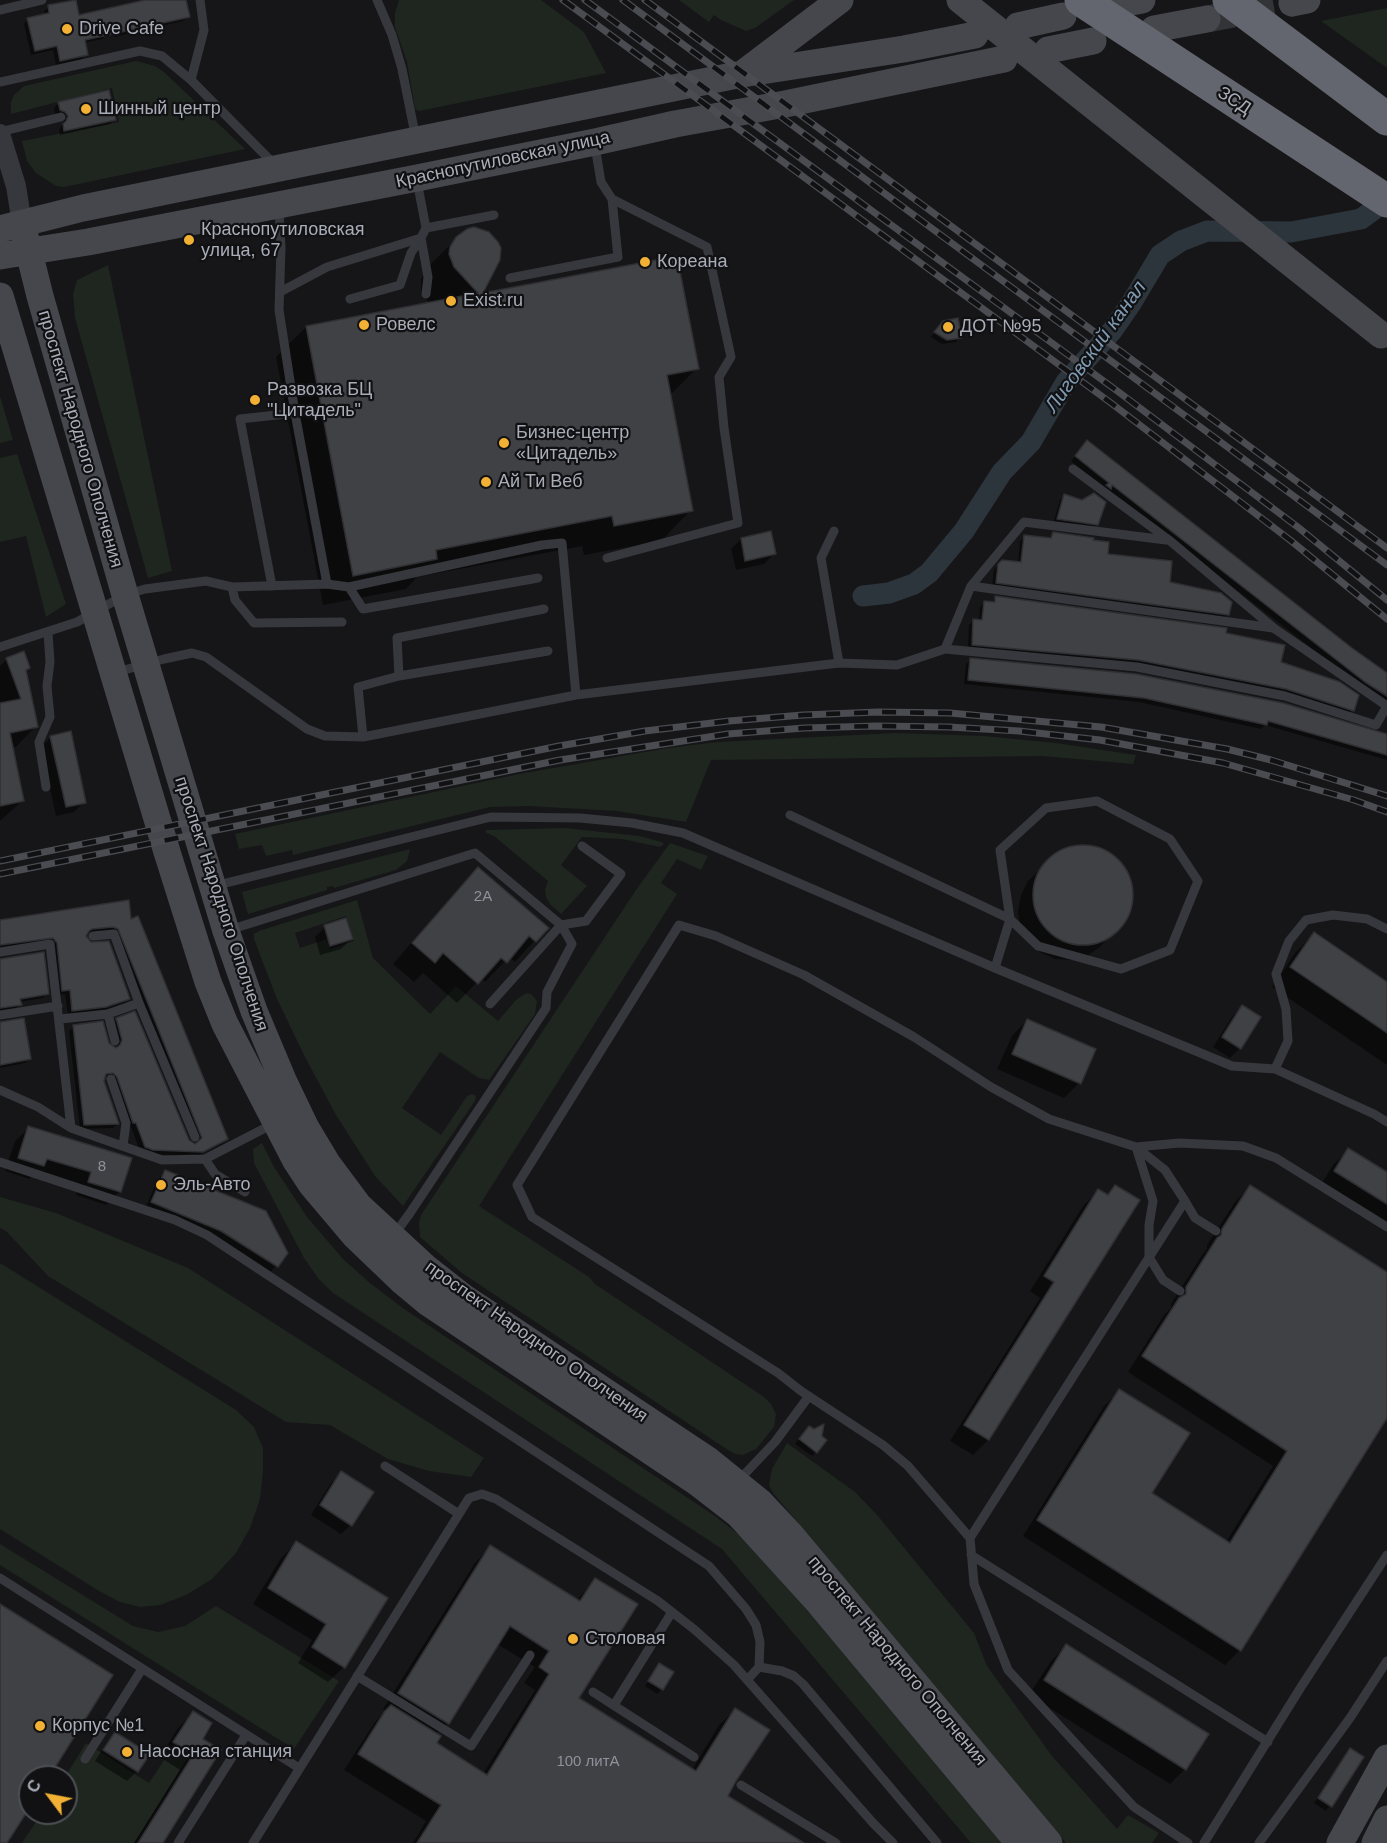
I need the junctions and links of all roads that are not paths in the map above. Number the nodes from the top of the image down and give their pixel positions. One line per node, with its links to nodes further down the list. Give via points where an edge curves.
1 (42, 0): 7 (lane)
2 (200, 0): 16 (lane, via 204,30)
3 (377, 0): 21 (lane, via 402,69)
4 (840, 0): 15 (main road)
5 (960, 0): 40 (main road, bridge)
6 (1072, 8): 9 (main road); 26 (highway, ЗСД, bridge)
7 (0, 10)
8 (1218, 10): 10 (main road); 19 (highway, bridge)
9 (1018, 26)
10 (1154, 29)
11 (975, 35): 15 (main road, Краснопутиловская улица)
12 (1093, 41): 13 (main road)
13 (1048, 50)
14 (1005, 58): 22 (main road, Краснопутиловская улица)
15 (742, 74): 21 (main road, Краснопутиловская улица)
16 (191, 80): 17 (lane, via 162,56 140,51); 23 (lane)
17 (0, 82)
18 (61, 117): 20 (lane)
19 (1387, 119)
20 (0, 133): 29 (street, via 16,186)
21 (416, 141): 23 (main road, Краснопутиловская улица)
22 (595, 142): 24 (main road, Краснопутиловская улица); 25 (lane, via 601,182)
23 (279, 168): 29 (main road, Краснопутиловская улица)
24 (417, 178): 27 (main road, Краснопутиловская улица); 30 (lane)
25 (612, 199): 35 (lane, via 618,257); 45 (lane, via 707,247 731,357 719,377 738,523)
26 (1387, 201)
27 (278, 205): 33 (main road, Краснопутиловская улица); 36 (lane)
28 (494, 215): 30 (lane)
29 (11, 226): 32 (main road); 33 (main road, проспект Народного Ополчения)
30 (426, 228): 31 (lane)
31 (421, 238): 36 (lane, via 327,267); 37 (lane, via 428,277); 39 (lane, via 411,253 400,285)
32 (0, 248)
33 (30, 252): 34 (main road, Краснопутиловская улица); 52 (main road, проспект Народного Ополчения)
34 (0, 256)
35 (510, 278)
36 (280, 292): 41 (lane, via 279,310)
37 (426, 294)
38 (0, 296): 54 (main road, проспект Народного Ополчения)
39 (350, 299)
40 (1384, 338)
41 (295, 413): 47 (lane); 48 (lane, via 240,419)
42 (1073, 469): 44 (lane)
43 (834, 531): 61 (lane, via 821,558)
44 (1169, 540): 49 (lane, via 1024,522); 56 (lane)
45 (607, 558)
46 (538, 578): 51 (lane, via 363,609)
47 (327, 584): 48 (lane); 51 (lane)
48 (272, 586): 50 (lane)
49 (971, 586): 56 (lane); 59 (lane)
50 (232, 587): 52 (lane, via 206,581 188,582); 55 (lane, via 235,600 254,623)
51 (349, 587): 65 (lane, via 562,543)
52 (125, 595): 54 (lane); 62 (main road, проспект Народного Ополчения)
53 (544, 609): 64 (lane, via 397,638)
54 (96, 612): 57 (lane); 63 (main road, проспект Народного Ополчения)
55 (342, 622)
56 (1275, 629): 66 (lane, via 1387,706)
57 (48, 633): 58 (lane); 68 (lane, via 50,717 39,742)
58 (0, 647)
59 (945, 649): 61 (lane, via 897,664); 66 (lane, via 1137,667 1285,696 1376,725)
60 (548, 651): 64 (lane)
61 (838, 663): 65 (lane)
62 (145, 664): 63 (lane); 67 (lane, via 192,653 206,657 307,729 325,736); 71 (main road, проспект Народного Ополчения)
63 (114, 673): 90 (main road, проспект Народного Ополчения, via 208,982)
64 (399, 676): 67 (lane, via 358,687)
65 (576, 695): 67 (lane)
66 (1384, 717)
67 (363, 737)
68 (46, 787)
69 (790, 815): 72 (lane)
70 (582, 846): 73 (lane, via 621,874 586,921)
71 (213, 886): 75 (main road, проспект Народного Ополчения); 78 (lane, via 491,817 632,823 683,833)
72 (1010, 919): 72 (lane, via 1038,946 1121,969 1170,950 1198,881 1170,839 1097,801 1046,808 1000,850); 78 (lane)
73 (561, 925): 75 (lane, via 475,853); 80 (lane); 101 (lane, via 572,944 547,992 546,1008)
74 (1387, 929): 86 (lane, via 1367,919 1333,915 1306,920 1300,927 1289,941 1276,974 1286,1010 1288,1041)
75 (226, 931): 101 (main road, проспект Народного Ополчения, via 254,1011 306,1128 359,1206)
76 (93, 936): 79 (lane, via 114,934)
77 (0, 952): 81 (lane, via 50,944)
78 (995, 968): 86 (lane, via 1232,1066)
79 (139, 1003): 82 (lane); 92 (lane)
80 (490, 1004)
81 (58, 1005): 83 (lane); 84 (lane)
82 (108, 1014): 84 (lane); 85 (lane)
83 (0, 1016)
84 (60, 1019): 91 (lane)
85 (116, 1041)
86 (1275, 1069): 89 (lane)
87 (111, 1079): 93 (lane, via 126,1124)
88 (0, 1090): 91 (lane)
89 (1387, 1122)
90 (275, 1123): 95 (lane); 134 (main road, проспект Народного Ополчения, via 311,1184 355,1236 403,1282 738,1514 819,1603)
91 (71, 1128): 93 (lane)
92 (195, 1137)
93 (123, 1146): 95 (lane, via 162,1160)
94 (1136, 1147): 98 (lane, via 1165,1170); 99 (lane, via 1179,1143 1243,1146 1276,1158); 102 (lane, via 1153,1202); 104 (lane, via 1049,1119 804,975 716,936 679,925 517,1185 536,1220 778,1373)
95 (206, 1159): 97 (lane, via 215,1174)
96 (0, 1162): 115 (lane, via 175,1220 207,1235 699,1559 756,1624)
97 (245, 1192)
98 (1185, 1201): 100 (lane, via 1195,1218); 102 (lane)
99 (1387, 1227)
100 (1216, 1232)
101 (392, 1238): 106 (main road, проспект Народного Ополчения, via 463,1297)
102 (1149, 1257): 103 (lane, via 1163,1280); 108 (lane)
103 (1180, 1291)
104 (808, 1396): 106 (lane, via 775,1442); 108 (lane, via 908,1466)
105 (385, 1466): 107 (lane)
106 (738, 1482): 135 (main road, проспект Народного Ополчения, via 790,1534)
107 (459, 1514): 112 (lane, via 470,1498 482,1494 496,1499); 117 (lane)
108 (970, 1538): 109 (lane)
109 (971, 1555): 122 (lane); 136 (lane, via 974,1584 1008,1670 1134,1807)
110 (1387, 1555): 122 (lane)
111 (0, 1578): 116 (lane)
112 (672, 1612): 118 (lane); 120 (lane)
113 (530, 1655): 117 (lane, via 471,1746)
114 (1387, 1661): 138 (lane)
115 (759, 1667): 118 (lane); 133 (lane, via 788,1673 803,1684)
116 (142, 1669): 121 (lane); 125 (lane)
117 (357, 1676): 126 (lane)
118 (747, 1680): 129 (lane)
119 (593, 1692): 120 (lane)
120 (614, 1705): 123 (lane)
121 (246, 1735): 126 (lane); 130 (lane)
122 (1268, 1742): 137 (lane)
123 (694, 1757)
124 (1387, 1758): 139 (main road)
125 (85, 1759)
126 (299, 1768): 131 (lane)
127 (741, 1785): 132 (lane)
128 (1387, 1819): 140 (main road)
129 (889, 1842)
130 (178, 1843)
131 (253, 1843)
132 (836, 1843)
133 (937, 1843)
134 (1019, 1843)
135 (1049, 1843)
136 (1188, 1843)
137 (1204, 1843)
138 (1259, 1843)
139 (1340, 1843)
140 (1375, 1843)

